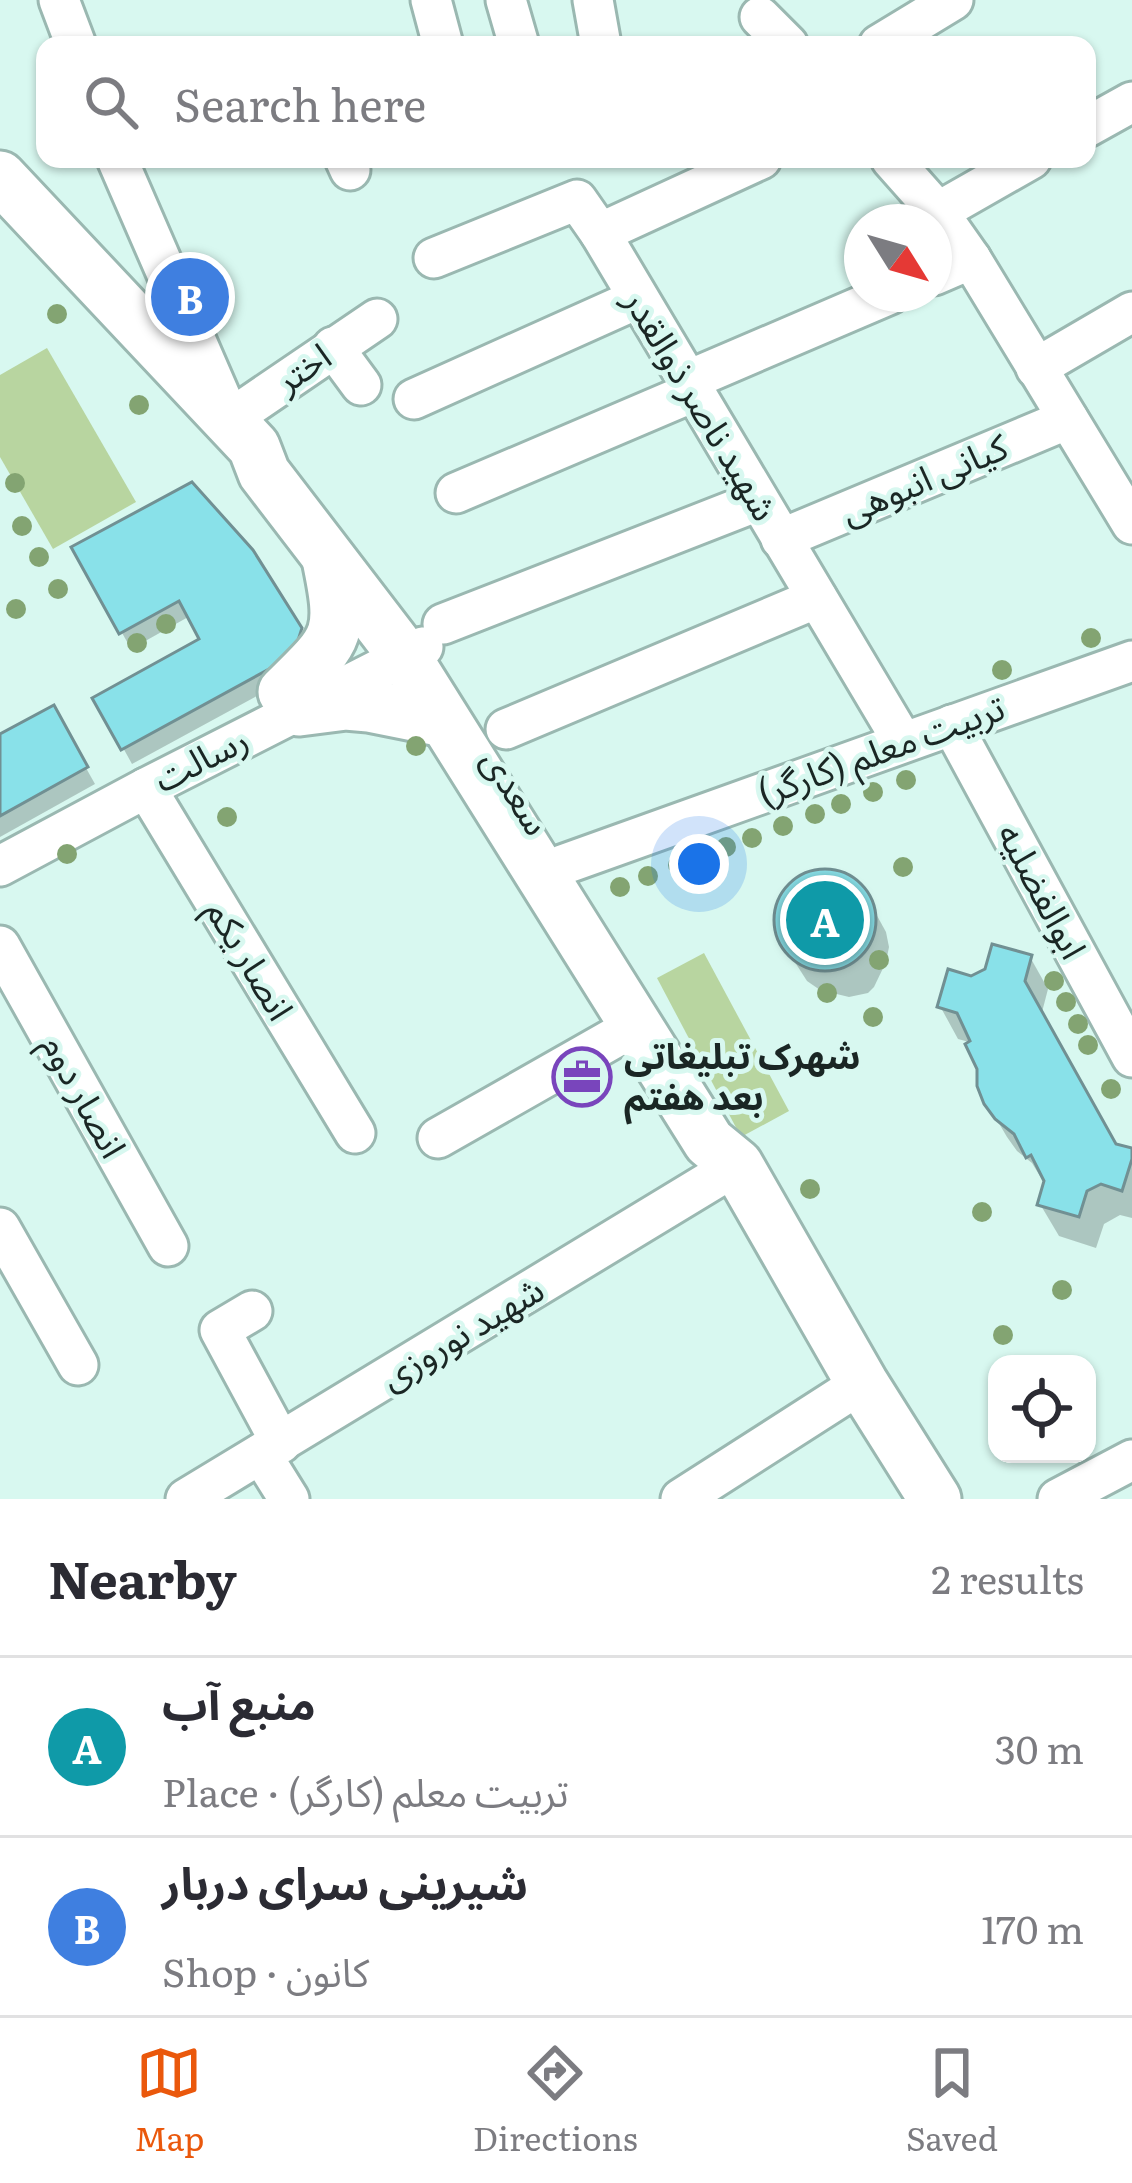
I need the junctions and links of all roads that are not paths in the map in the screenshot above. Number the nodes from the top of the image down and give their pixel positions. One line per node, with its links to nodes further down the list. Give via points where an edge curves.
1 (59, 0): 6 (street)
2 (431, 0): 7 (street)
3 (506, 0): 8 (street)
4 (593, 0): 9 (street)
5 (953, 0): 10 (street)
6 (73, 36)
7 (441, 36)
8 (516, 36)
9 (599, 36)
10 (894, 36)
11 (1132, 102): 12 (street)
12 (1096, 123)
13 (128, 168): 35 (street)
14 (741, 168): 21 (street)
15 (899, 168): 18 (street)
16 (1015, 168): 19 (street)
17 (0, 177): 35 (main road, سعدی)
18 (931, 204)
19 (952, 204)
20 (952, 232): 23 (street)
21 (600, 233): 22 (street, شهید ناصر ذوالقدر, via 577,200); 25 (street, شهید ناصر ذوالقدر)
22 (434, 259)
23 (971, 259): 24 (street); 30 (street)
24 (952, 267)
25 (637, 299): 32 (street, شهید ناصر ذوالقدر); 33 (street)
26 (851, 312): 32 (street)
27 (1132, 312): 30 (street)
28 (377, 319): 29 (street, اختر)
29 (334, 347): 31 (street); 35 (street, اختر)
30 (1036, 368): 34 (street)
31 (361, 385)
32 (690, 387): 36 (street); 37 (street, شهید ناصر ذوالقدر)
33 (414, 399)
34 (1068, 419): 38 (street); 39 (street, کیانی انبوهی)
35 (242, 433): 40 (main road, سعدی); 42 (main road, سعدی, via 280,460)
36 (456, 493)
37 (758, 501): 39 (street, شهید ناصر ذوالقدر); 42 (street, رسالت)
38 (1132, 524)
39 (781, 539): 41 (street, شهید ناصر ذوالقدر)
40 (327, 553): 42 (main road, سعدی); 44 (main road, via 335,633)
41 (817, 598): 47 (street); 48 (street, شهید ناصر ذوالقدر)
42 (414, 638): 44 (street, رسالت); 45 (main road, سعدی); 51 (main road, سعدی)
43 (1132, 661): 46 (street, تربیت معلم (کارگر))
44 (292, 701): 45 (main road); 49 (street, رسالت); 50 (street, رسالت)
45 (444, 721): 54 (main road, سعدی)
46 (952, 724): 48 (street, تربیت معلم (کارگر)); 55 (street, ابوالفضلیه)
47 (506, 729)
48 (903, 742): 51 (street, تربیت معلم (کارگر))
49 (146, 788): 52 (street, رسالت); 56 (street, انصار یکم)
50 (0, 844)
51 (562, 865): 58 (main road, سعدی, via 732,1125)
52 (0, 866)
53 (0, 946): 60 (street, انصار دوم)
54 (635, 1026): 57 (street); 58 (main road, سعدی, via 709,1142)
55 (1132, 1058)
56 (355, 1133)
57 (438, 1138)
58 (737, 1166): 63 (main road, سعدی); 64 (street, شهید نوروزی)
59 (0, 1228): 62 (street)
60 (168, 1246)
61 (223, 1327): 64 (street)
62 (78, 1365)
63 (862, 1383): 68 (street); 69 (main road, سعدی)
64 (271, 1448): 66 (street, شهید نوروزی); 67 (street)
65 (1132, 1460): 70 (street)
66 (186, 1499)
67 (289, 1499)
68 (681, 1499)
69 (935, 1499)
70 (1058, 1499)

